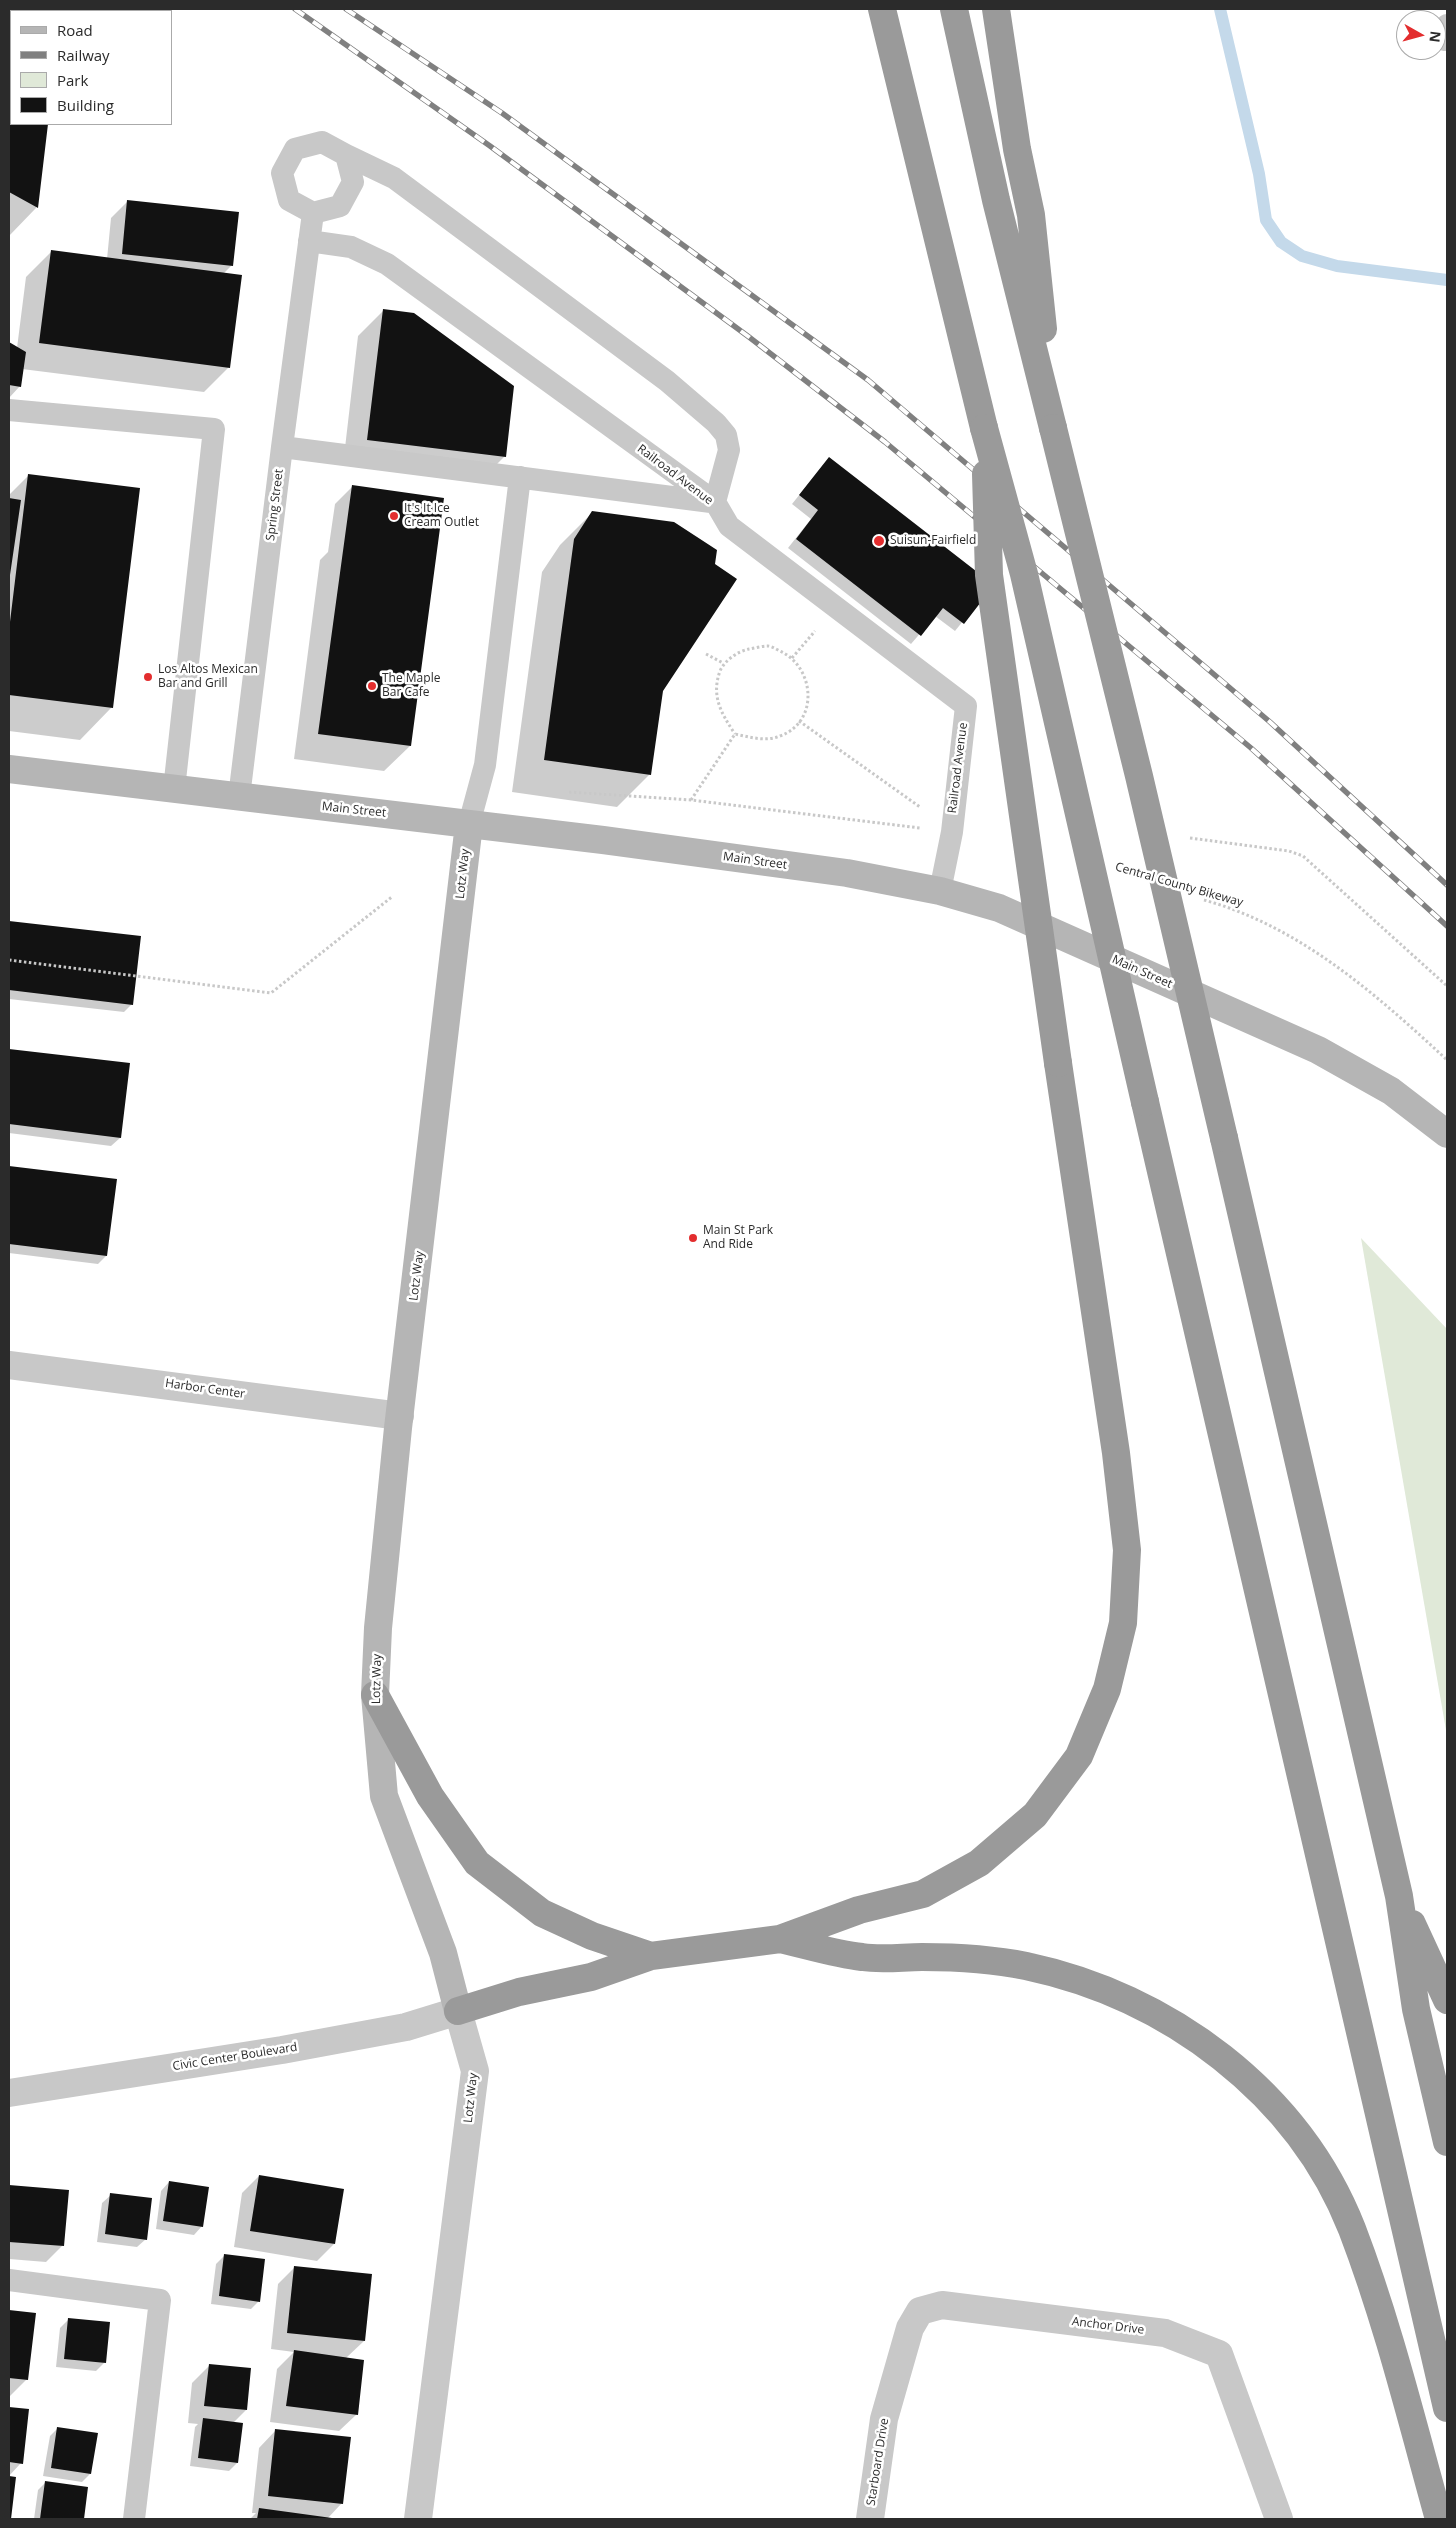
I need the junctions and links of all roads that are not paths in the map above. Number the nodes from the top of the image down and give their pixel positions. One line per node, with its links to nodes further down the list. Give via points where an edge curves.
1 (882, 9): 8 (highway)
2 (954, 9): 9 (highway, via 996,200)
3 (996, 9): 9 (highway, via 1017,149 1031,215)
4 (346, 155): 5 (lane, via 353,182 340,206); 5 (lane, via 322,142 296,149 286,165 282,173 289,200); 12 (lane, via 394,178 667,380 716,423 726,435 728,450)
5 (313, 213): 6 (lane, Spring Street)
6 (309, 241): 10 (lane, Spring Street); 12 (lane, Railroad Avenue, via 351,247 387,264)
7 (9, 410): 14 (lane, via 214,429)
8 (984, 428): 23 (highway, bridge, via 988,575 1116,1453 1127,1550 1123,1623 1107,1689 1078,1756 1035,1815 979,1862 923,1894 859,1910); 31 (highway, bridge, via 1024,574)
9 (1053, 428): 22 (highway, bridge, via 1139,776)
10 (282, 447): 11 (lane); 15 (lane, Spring Street)
11 (520, 477): 12 (lane); 16 (lane, via 485,765)
12 (715, 502): 17 (lane, Railroad Avenue, via 729,526 966,706 952,832)
13 (9, 769): 14 (main road, Main Street)
14 (174, 789): 15 (main road, Main Street)
15 (239, 797): 16 (main road, Main Street)
16 (469, 824): 17 (main road, Main Street, via 837,872); 20 (main road, Lotz Way)
17 (940, 891): 18 (main road, Main Street, via 999,908 1318,1050 1391,1091)
18 (1447, 1134)
19 (9, 1366): 20 (street, Harbor Center)
20 (400, 1416): 21 (main road, Lotz Way, via 378,1628)
21 (375, 1695): 24 (highway, via 430,1796 476,1863 542,1913 592,1936); 26 (main road, Lotz Way, via 384,1796 443,1954)
22 (1399, 1896): 25 (highway); 28 (highway, via 1416,2009)
23 (780, 1939): 24 (highway); 36 (highway, via 863,1957 953,1957 1025,1966 1097,1986 1156,2012 1218,2053 1277,2107 1316,2160 1351,2228 1386,2329)
24 (651, 1956): 26 (highway, via 591,1978 519,1992)
25 (1447, 2000)
26 (458, 2011): 27 (street, Civic Center Boulevard, via 406,2027 282,2050); 33 (street, Lotz Way, via 475,2071)
27 (9, 2092)
28 (1447, 2142)
29 (9, 2280): 32 (lane, via 160,2300)
30 (888, 2406): 34 (street, Starboard Drive); 35 (street, Anchor Drive, via 910,2328 920,2311 942,2305 1166,2334 1219,2354)
31 (1447, 2408)
32 (134, 2519)
33 (418, 2519)
34 (870, 2519)
35 (1279, 2519)
36 (1439, 2519)

